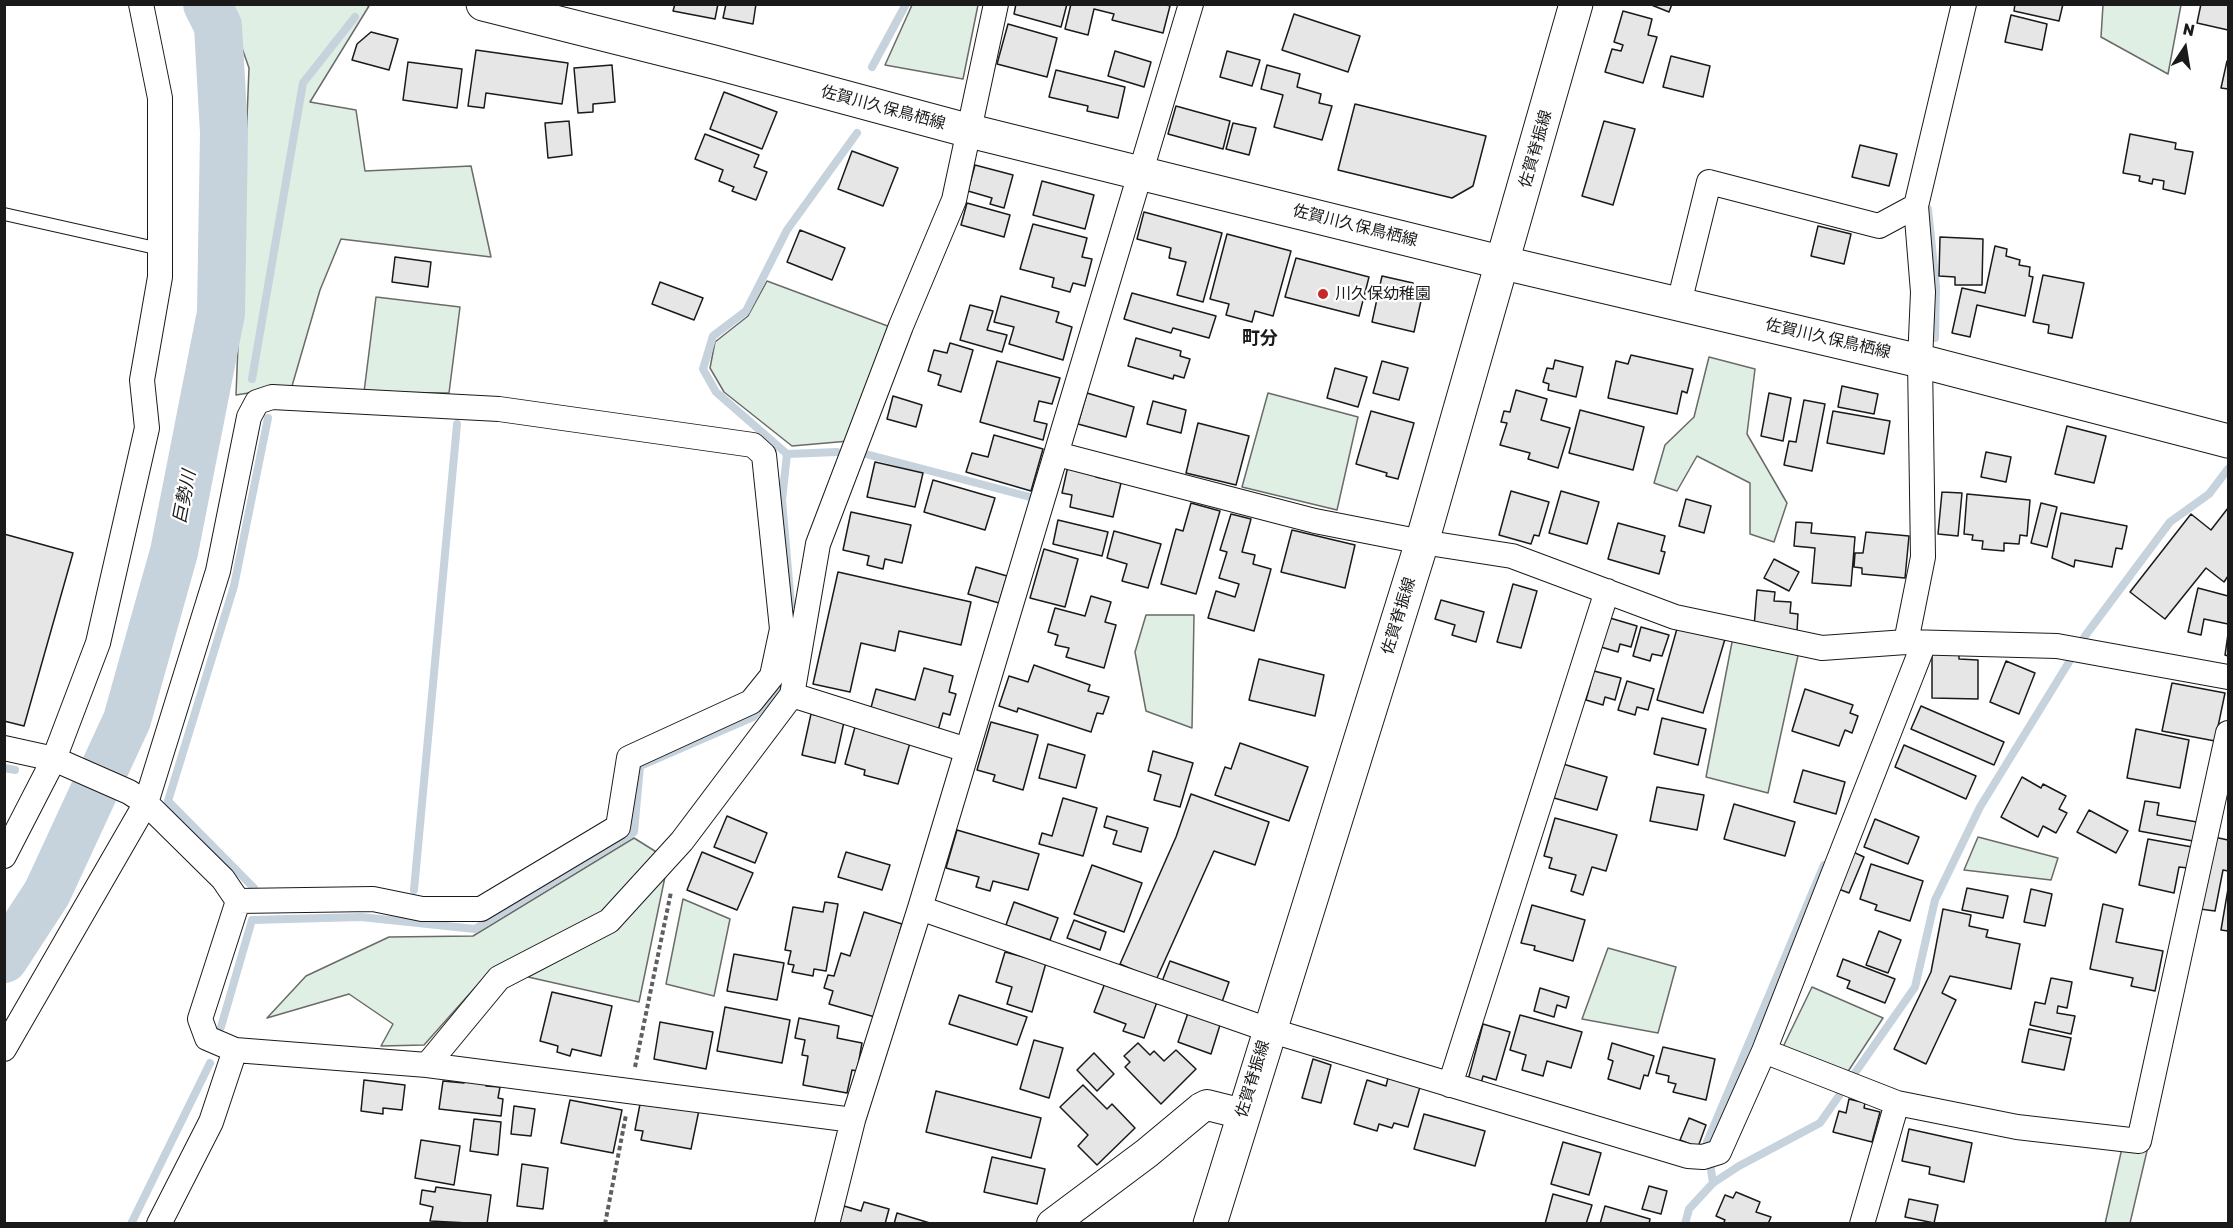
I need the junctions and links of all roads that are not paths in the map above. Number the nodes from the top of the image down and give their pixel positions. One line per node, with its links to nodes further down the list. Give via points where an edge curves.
1 (141, 4): 11 (street, via 160,98)
2 (483, 4): 7 (main road, 佐賀川久保鳥栖線)
3 (996, 4): 7 (street)
4 (1191, 4): 8 (street)
5 (1576, 4): 12 (main road, 佐賀脊振線)
6 (1965, 4): 9 (street)
7 (970, 131): 8 (main road, 佐賀川久保鳥栖線); 21 (street, via 954,200 818,544)
8 (1140, 173): 12 (main road, 佐賀川久保鳥栖線); 16 (street)
9 (1916, 206): 13 (street, via 1879,226 1709,182); 14 (street, via 1923,292)
10 (4, 214): 11 (lane)
11 (160, 249): 25 (street, via 160,277 142,380 147,428 98,643)
12 (1504, 263): 13 (main road, 佐賀川久保鳥栖線); 17 (main road, 佐賀脊振線)
13 (1679, 303): 14 (main road, 佐賀川久保鳥栖線)
14 (1920, 361): 15 (main road, 佐賀川久保鳥栖線); 19 (street, via 1923,557)
15 (2229, 441)
16 (1056, 454): 17 (street, via 1315,521); 24 (street)
17 (1422, 542): 18 (street, via 1512,556); 30 (main road, 佐賀脊振線)
18 (1607, 591): 19 (street, via 1675,617 1822,648); 35 (street)
19 (1915, 643): 20 (street, via 2057,646); 33 (street)
20 (2229, 677)
21 (792, 695): 24 (street); 34 (street, via 682,841 609,921 499,978)
22 (2229, 733): 36 (street, via 2139,1141 2017,1127)
23 (4, 748): 25 (street)
24 (968, 750): 29 (street)
25 (54, 759): 26 (street); 27 (street)
26 (137, 797): 28 (street, via 223,879); 28 (street, via 218,571 249,417 258,402 272,397 499,409 753,445 764,456 782,628 772,676 751,702 629,758 618,827 481,909 422,909 373,899); 31 (street)
27 (4, 856)
28 (238, 901): 32 (street, via 200,1019 207,1038)
29 (920, 908): 30 (street); 38 (street)
30 (1269, 1030): 35 (street); 37 (main road, 佐賀脊振線)
31 (4, 1049)
32 (235, 1050): 34 (street); 39 (street, via 211,1122)
33 (1764, 1051): 35 (street, via 1711,1155 1688,1156); 36 (street)
34 (428, 1065): 38 (street)
35 (1450, 1085)
36 (1897, 1103): 43 (street)
37 (1243, 1114): 41 (street, via 1207,1105 1201,1108 1147,1154); 42 (main road, 佐賀脊振線)
38 (853, 1120): 40 (street)
39 (159, 1224)
40 (827, 1224)
41 (1052, 1224)
42 (1210, 1224)
43 (1862, 1224)

